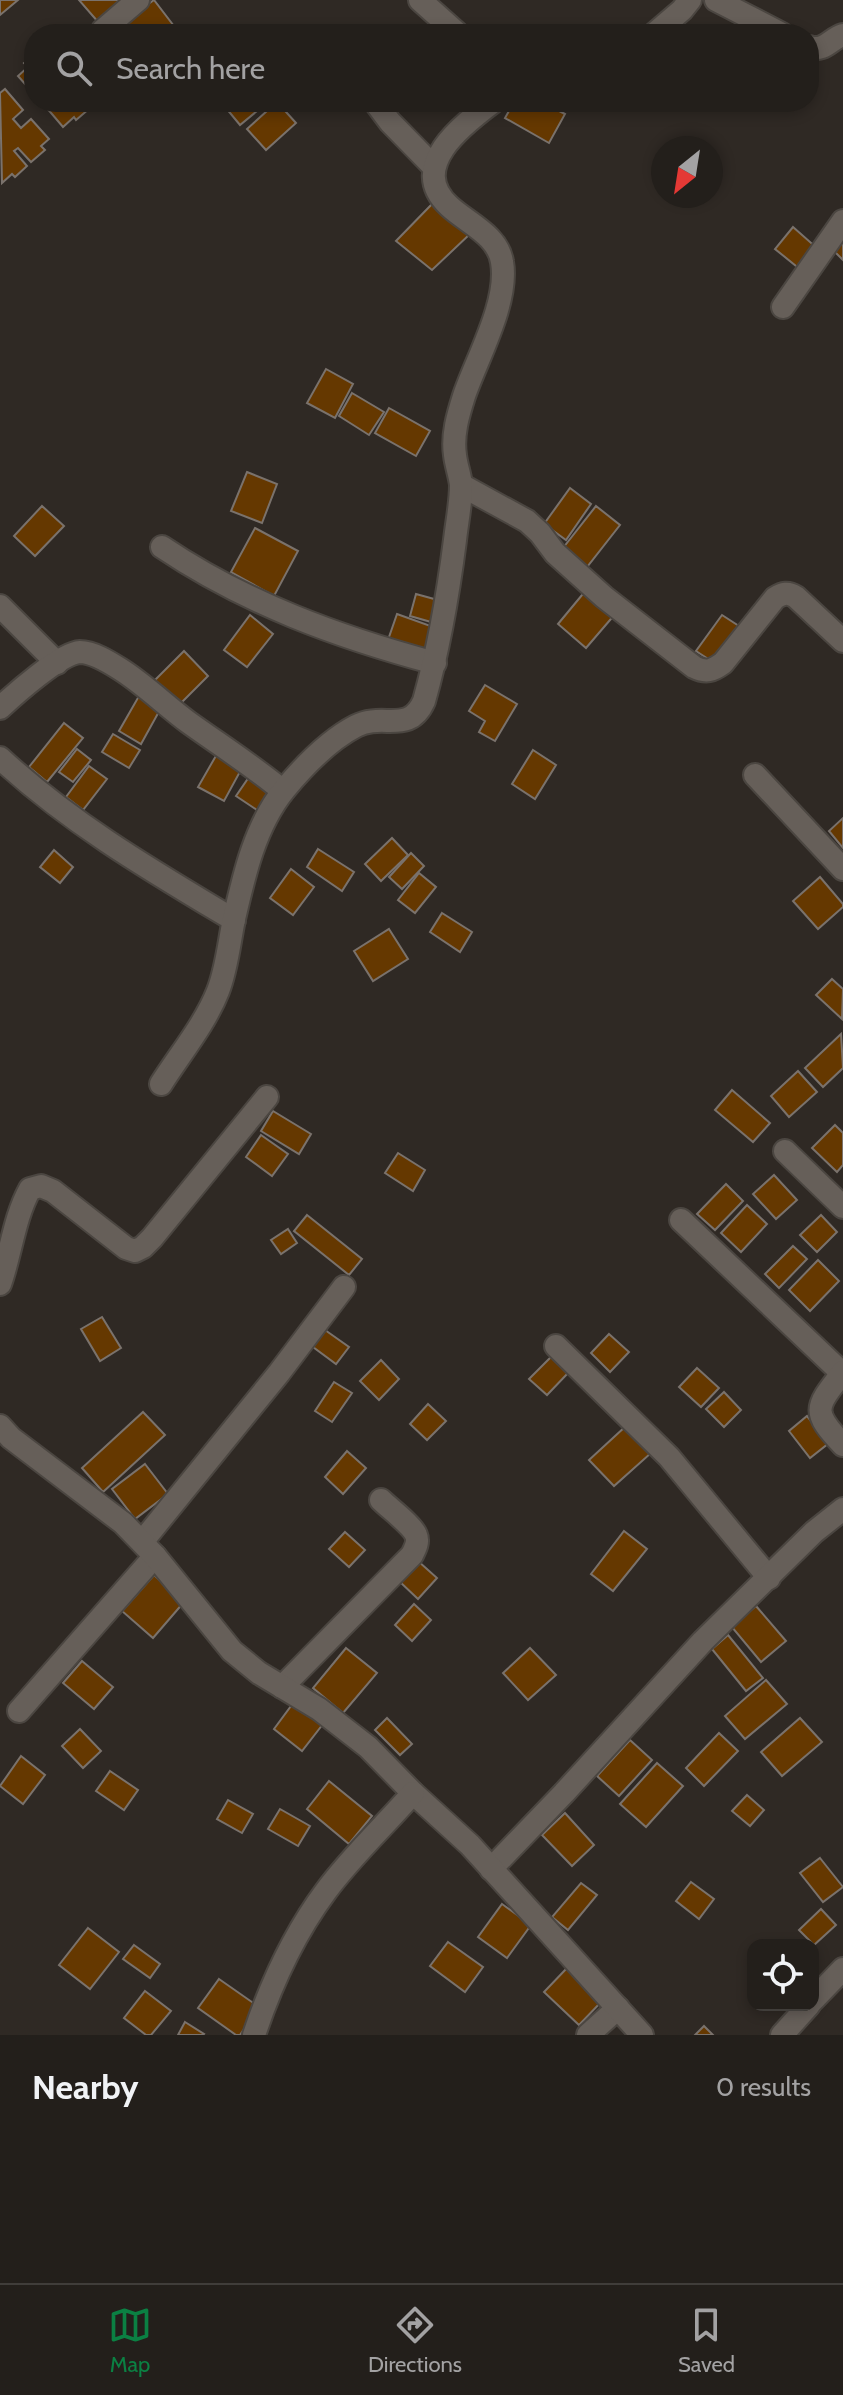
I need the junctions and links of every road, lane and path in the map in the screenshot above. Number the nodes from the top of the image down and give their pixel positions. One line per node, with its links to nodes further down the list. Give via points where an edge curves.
1 (138, 0): 5 (street)
2 (690, 0): 7 (street)
3 (716, 0): 8 (street)
4 (423, 1): 6 (street)
5 (110, 24)
6 (447, 24)
7 (666, 24)
8 (763, 24)
9 (843, 35): 10 (street)
10 (819, 49)
11 (382, 112): 13 (street)
12 (479, 112): 13 (street, via 448,140)
13 (434, 167): 16 (street, via 434,188 494,243 502,261 503,287 455,426)
14 (843, 221): 15 (street)
15 (783, 307)
16 (461, 485): 19 (street, via 527,521 604,597 704,672 723,663 782,593 796,597); 21 (street)
17 (162, 547): 21 (street, via 250,599)
18 (0, 606): 20 (street)
19 (843, 641)
20 (57, 663): 22 (street); 25 (street, via 79,652 121,670)
21 (435, 663): 25 (street, via 413,719 356,726)
22 (0, 708)
23 (0, 758): 27 (street, via 73,819)
24 (755, 775): 26 (street)
25 (283, 791): 27 (street, via 263,823)
26 (843, 869)
27 (234, 920): 28 (street, via 218,991)
28 (161, 1084)
29 (267, 1097): 33 (street, via 152,1238 135,1251 53,1191 30,1189)
30 (785, 1151): 31 (street)
31 (843, 1207)
32 (681, 1220): 36 (street)
33 (0, 1284)
34 (344, 1287): 41 (street)
35 (556, 1346): 42 (street, via 669,1457)
36 (842, 1373): 38 (street, via 821,1403 820,1416)
37 (0, 1426): 41 (street)
38 (843, 1445)
39 (381, 1500): 43 (street, via 417,1536 412,1555)
40 (843, 1509): 42 (street)
41 (149, 1549): 43 (street, via 232,1651); 44 (street)
42 (769, 1578): 46 (street, via 703,1641)
43 (282, 1687): 45 (street, via 368,1747)
44 (19, 1711)
45 (413, 1793): 46 (street); 51 (street, via 326,1890 289,1950)
46 (491, 1869): 49 (street)
47 (843, 1969): 48 (street)
48 (819, 1994)
49 (618, 2008): 52 (street); 53 (street)
50 (804, 2011): 54 (street)
51 (254, 2035)
52 (588, 2035)
53 (642, 2035)
54 (782, 2035)

